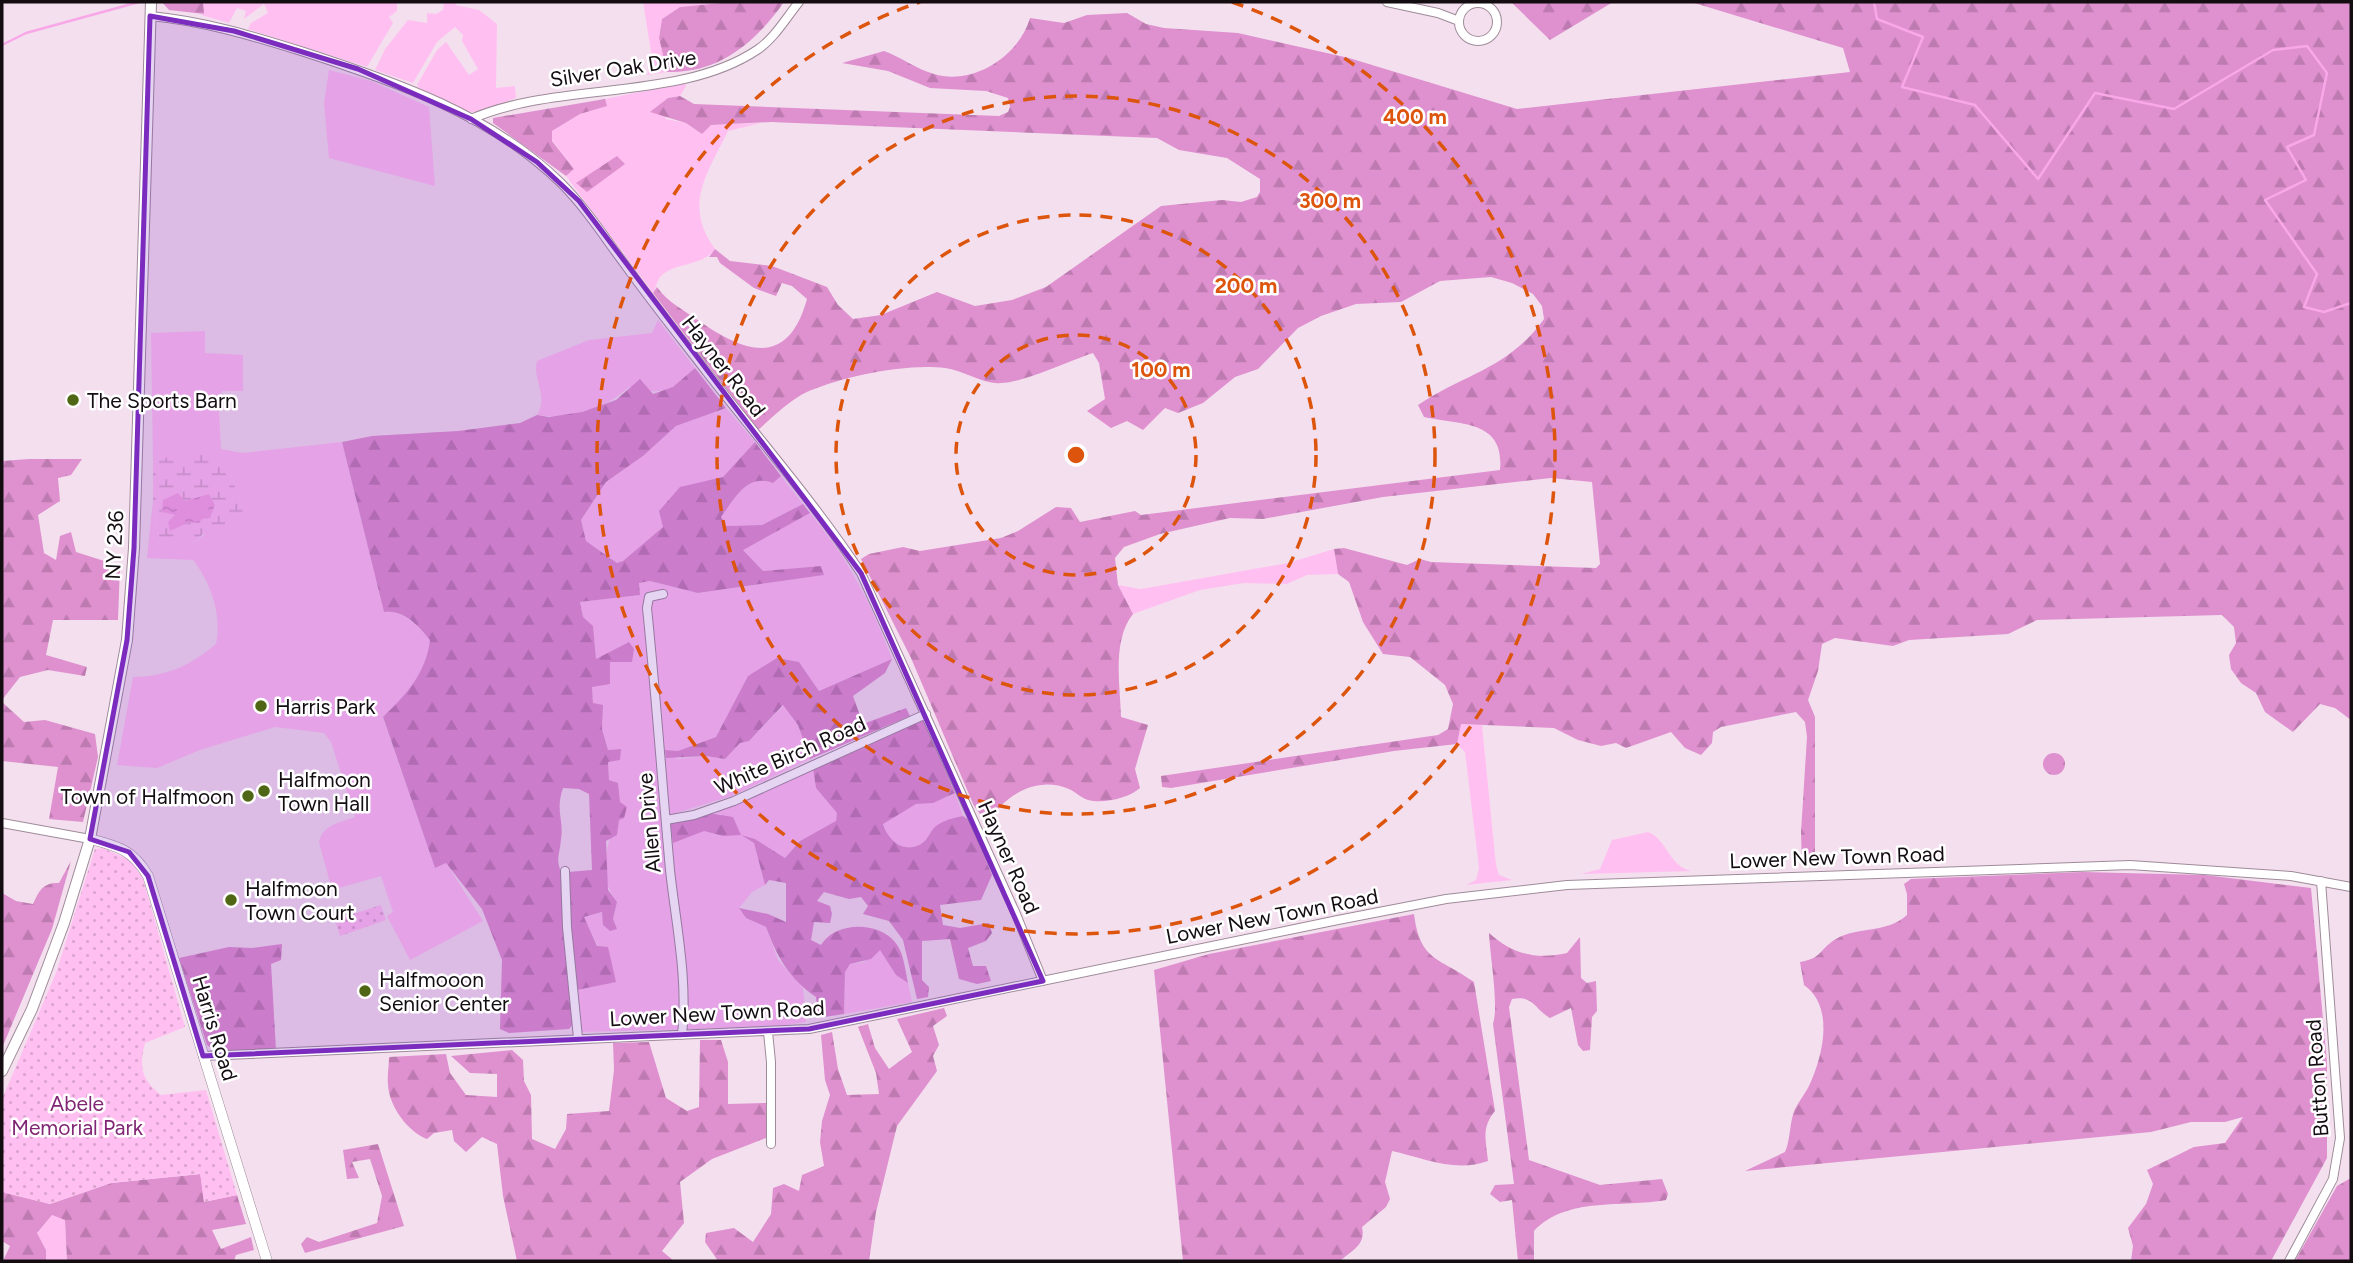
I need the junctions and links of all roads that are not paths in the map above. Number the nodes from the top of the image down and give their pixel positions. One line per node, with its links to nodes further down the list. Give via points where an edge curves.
1 (150, 2): 4 (main road, NY 236 / NY 236)
2 (799, 2): 6 (street, Silver Oak Drive, via 758,50 689,79 517,102)
3 (1387, 2): 5 (street)
4 (150, 16): 6 (street, Hayner Road, via 234,31 358,69); 11 (main road, NY 236 / NY 236, via 134,548 127,640)
5 (1459, 21): 5 (street, via 1463,34 1475,41 1489,38 1498,23 1490,7 1477,3 1465,8)
6 (471, 119): 8 (street, Hayner Road, via 537,162 579,201 835,534 861,572)
7 (663, 594): 9 (street, Allen Drive, via 649,597 647,608)
8 (926, 714): 9 (street, White Birch Road, via 734,801); 15 (street, Hayner Road)
9 (666, 820): 17 (street, Allen Drive, via 683,969)
10 (2, 823): 11 (street)
11 (90, 839): 19 (street, Harris Road, via 117,845 137,858 148,876); 20 (main road, NY 236 / NY 236, via 36,999)
12 (565, 871): 18 (street)
13 (2320, 881): 14 (street, Lower New Town Road); 15 (street, Lower New Town Road, via 2211,868 2130,865 1567,885 1447,899); 23 (street, Button Road, via 2340,1138 2333,1179)
14 (2351, 887)
15 (1043, 981): 16 (street, Lower New Town Road, via 810,1029)
16 (768, 1032): 17 (street, Lower New Town Road); 21 (street)
17 (682, 1035): 18 (street, Lower New Town Road)
18 (578, 1038): 19 (street, Lower New Town Road)
19 (203, 1056): 22 (street, Harris Road)
20 (2, 1071)
21 (771, 1144)
22 (267, 1261)
23 (2289, 1261)

